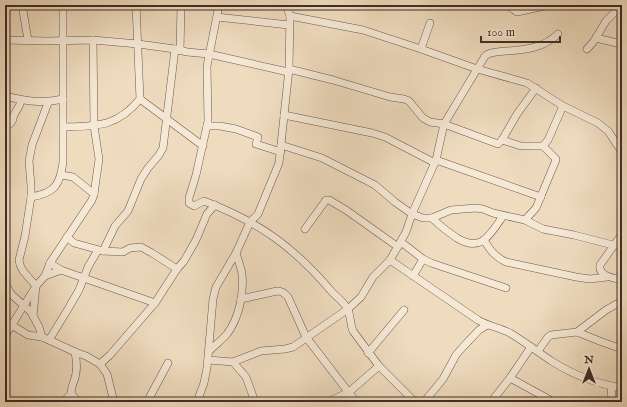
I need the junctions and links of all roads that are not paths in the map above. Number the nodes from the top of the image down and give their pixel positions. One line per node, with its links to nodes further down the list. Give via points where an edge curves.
1 (22, 5): 17 (street)
2 (63, 5): 19 (street)
3 (136, 5): 21 (street)
4 (181, 5): 23 (street)
5 (218, 5): 11 (street)
6 (286, 5): 10 (street)
7 (506, 5): 9 (street, via 517,12)
8 (622, 5): 15 (street, via 606,21)
9 (540, 7)
10 (290, 16): 13 (street); 22 (street, via 363,30)
11 (217, 17): 13 (street); 25 (street)
12 (430, 23): 22 (street)
13 (289, 25): 27 (street)
14 (558, 34): 26 (street, via 533,48 488,54)
15 (596, 38): 20 (street); 24 (street)
16 (5, 40): 17 (street)
17 (28, 40): 19 (street)
18 (93, 40): 19 (street); 21 (street); 39 (street)
19 (63, 41): 30 (street)
20 (622, 43)
21 (138, 44): 23 (street); 31 (street)
22 (421, 49): 26 (street)
23 (178, 50): 25 (street); 36 (street)
24 (586, 50)
25 (209, 54): 27 (street); 40 (street)
26 (477, 69): 28 (street, via 521,81); 37 (street)
27 (288, 71): 35 (street); 37 (street, via 404,99 412,104 423,118)
28 (536, 88): 34 (street); 42 (street)
29 (5, 96): 32 (street)
30 (63, 99): 33 (street); 41 (street)
31 (140, 99): 36 (street); 39 (street, via 120,118)
32 (21, 100): 33 (street); 38 (street, via 13,121)
33 (48, 103): 50 (street, via 33,140 29,161)
34 (563, 106): 44 (street, via 548,140); 46 (street, via 598,123 608,131)
35 (284, 115): 45 (street); 47 (street, via 372,133)
36 (167, 118): 43 (street); 66 (street, via 161,152 141,179 128,211 115,226)
37 (444, 124): 42 (street, via 496,144); 47 (street)
38 (5, 125)
39 (94, 126): 41 (street); 49 (street, via 99,159)
40 (207, 126): 43 (street); 45 (street, via 236,129 258,137 256,144)
41 (64, 127): 48 (street)
42 (502, 140): 44 (street, via 521,146)
43 (203, 146): 52 (street, via 189,203 194,206)
44 (542, 146): 51 (street, via 556,159)
45 (281, 149): 55 (street, via 322,158 375,185); 59 (street, via 279,163 258,214)
46 (622, 152)
47 (436, 161): 51 (street); 55 (street)
48 (61, 175): 49 (street, via 72,177); 50 (street, via 52,190)
49 (94, 194): 62 (street)
50 (31, 197): 79 (street, via 19,260 23,272)
51 (541, 197): 58 (street, via 536,208)
52 (204, 201): 53 (street); 54 (street)
53 (215, 205): 54 (street); 59 (street)
54 (207, 214): 71 (street, via 196,240)
55 (412, 214): 57 (street); 64 (street)
56 (503, 216): 57 (street, via 476,208 451,210); 58 (street); 63 (street)
57 (432, 218): 63 (street, via 468,244 478,244)
58 (525, 220): 65 (street, via 543,229)
59 (250, 222): 67 (street); 85 (street, via 292,250)
60 (305, 228): 64 (street, via 326,200 329,200)
61 (622, 235): 65 (street)
62 (67, 237): 66 (street, via 74,243); 70 (street)
63 (484, 240): 75 (street, via 497,258 506,262 590,279)
64 (400, 244): 68 (street); 69 (street)
65 (613, 245): 75 (street, via 599,268)
66 (101, 250): 71 (street, via 123,252 141,247); 76 (street, via 88,267)
67 (236, 253): 81 (street, via 242,273); 100 (street, via 216,287)
68 (423, 259): 74 (street); 80 (street)
69 (390, 260): 74 (street); 85 (street, via 373,276 361,297)
70 (50, 263): 72 (street); 73 (street)
71 (177, 269): 83 (street)
72 (61, 270): 73 (street); 76 (street)
73 (45, 276): 79 (street)
74 (413, 276): 88 (street)
75 (607, 276): 77 (street)
76 (84, 278): 83 (street); 97 (street)
77 (622, 280)
78 (5, 283): 84 (street, via 11,294)
79 (36, 286): 84 (street); 87 (street)
80 (506, 288)
81 (241, 299): 96 (street, via 281,291 288,297); 100 (street, via 227,334)
82 (622, 301): 93 (street)
83 (155, 303): 109 (street)
84 (24, 305): 87 (street); 90 (street)
85 (348, 309): 96 (street); 103 (street, via 350,325)
86 (404, 310): 103 (street)
87 (33, 316): 95 (street)
88 (478, 320): 91 (street); 92 (street)
89 (5, 321): 90 (street)
90 (12, 325): 94 (street); 95 (street, via 28,335)
91 (487, 325): 92 (street); 98 (street, via 509,333)
92 (479, 330): 125 (street, via 456,355 443,379)
93 (577, 332): 99 (street); 101 (street, via 551,335)
94 (5, 336)
95 (42, 337): 97 (street)
96 (306, 337): 106 (street, via 293,347 260,351); 114 (street)
97 (49, 340): 102 (street)
98 (531, 347): 101 (street); 111 (street)
99 (622, 349)
100 (209, 351): 105 (street)
101 (538, 351): 112 (street, via 574,373)
102 (75, 352): 104 (street); 108 (street)
103 (368, 353): 110 (street)
104 (86, 356): 108 (street); 109 (street)
105 (208, 360): 106 (street); 120 (street)
106 (232, 362): 121 (street, via 246,377)
107 (168, 363): 119 (street)
108 (78, 364): 115 (street)
109 (100, 364): 118 (street, via 107,374)
110 (379, 366): 114 (street); 124 (street)
111 (510, 378): 126 (street); 127 (street)
112 (611, 386): 113 (street); 128 (street)
113 (622, 388)
114 (349, 392): 122 (street); 123 (street)
115 (71, 394): 116 (street); 117 (street)
116 (63, 402)
117 (80, 402)
118 (114, 402)
119 (147, 402)
120 (197, 402)
121 (255, 402)
122 (328, 402)
123 (356, 402)
124 (415, 402)
125 (424, 402)
126 (491, 402)
127 (554, 402)
128 (612, 402)

